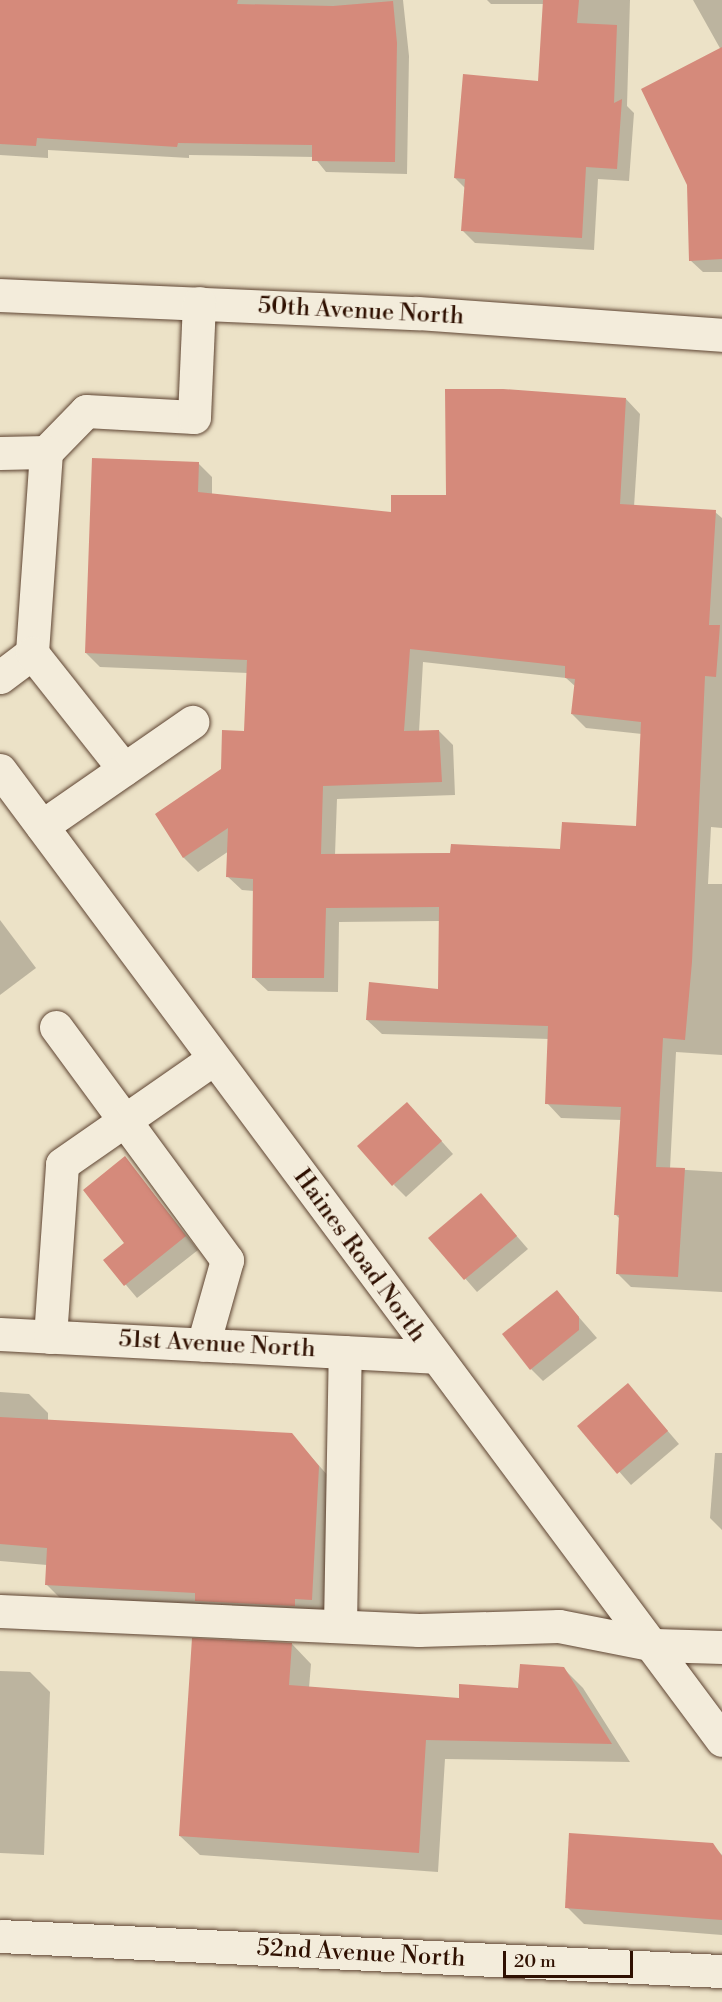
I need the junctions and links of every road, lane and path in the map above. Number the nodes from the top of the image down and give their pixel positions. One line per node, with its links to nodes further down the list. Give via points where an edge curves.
1 (0, 295): 2 (street, 50th Avenue North)
2 (199, 303): 3 (street, 50th Avenue North, via 417,313); 4 (street, via 194,417 87,411)
3 (722, 335)
4 (46, 452): 5 (street); 6 (street)
5 (0, 453)
6 (32, 653): 7 (street); 9 (street)
7 (0, 677)
8 (192, 722): 9 (street)
9 (124, 769): 11 (street)
10 (0, 770): 11 (street, Haines Road North)
11 (42, 826): 13 (street, Haines Road North)
12 (56, 1027): 14 (street)
13 (213, 1059): 14 (street); 19 (street, Haines Road North)
14 (124, 1121): 16 (street, via 62,1164); 17 (street, via 227,1260)
15 (0, 1334): 16 (street, 51st Avenue North)
16 (50, 1336): 17 (street, 51st Avenue North)
17 (203, 1345): 18 (street, 51st Avenue North)
18 (345, 1352): 19 (street, 51st Avenue North); 21 (street)
19 (434, 1357): 22 (street, Haines Road North)
20 (0, 1611): 21 (street)
21 (340, 1626): 22 (street, via 559,1626)
22 (655, 1645): 23 (street); 24 (street, Haines Road North)
23 (722, 1647)
24 (722, 1740)
25 (0, 1936): 26 (street, 52nd Avenue North)
26 (722, 1971)

